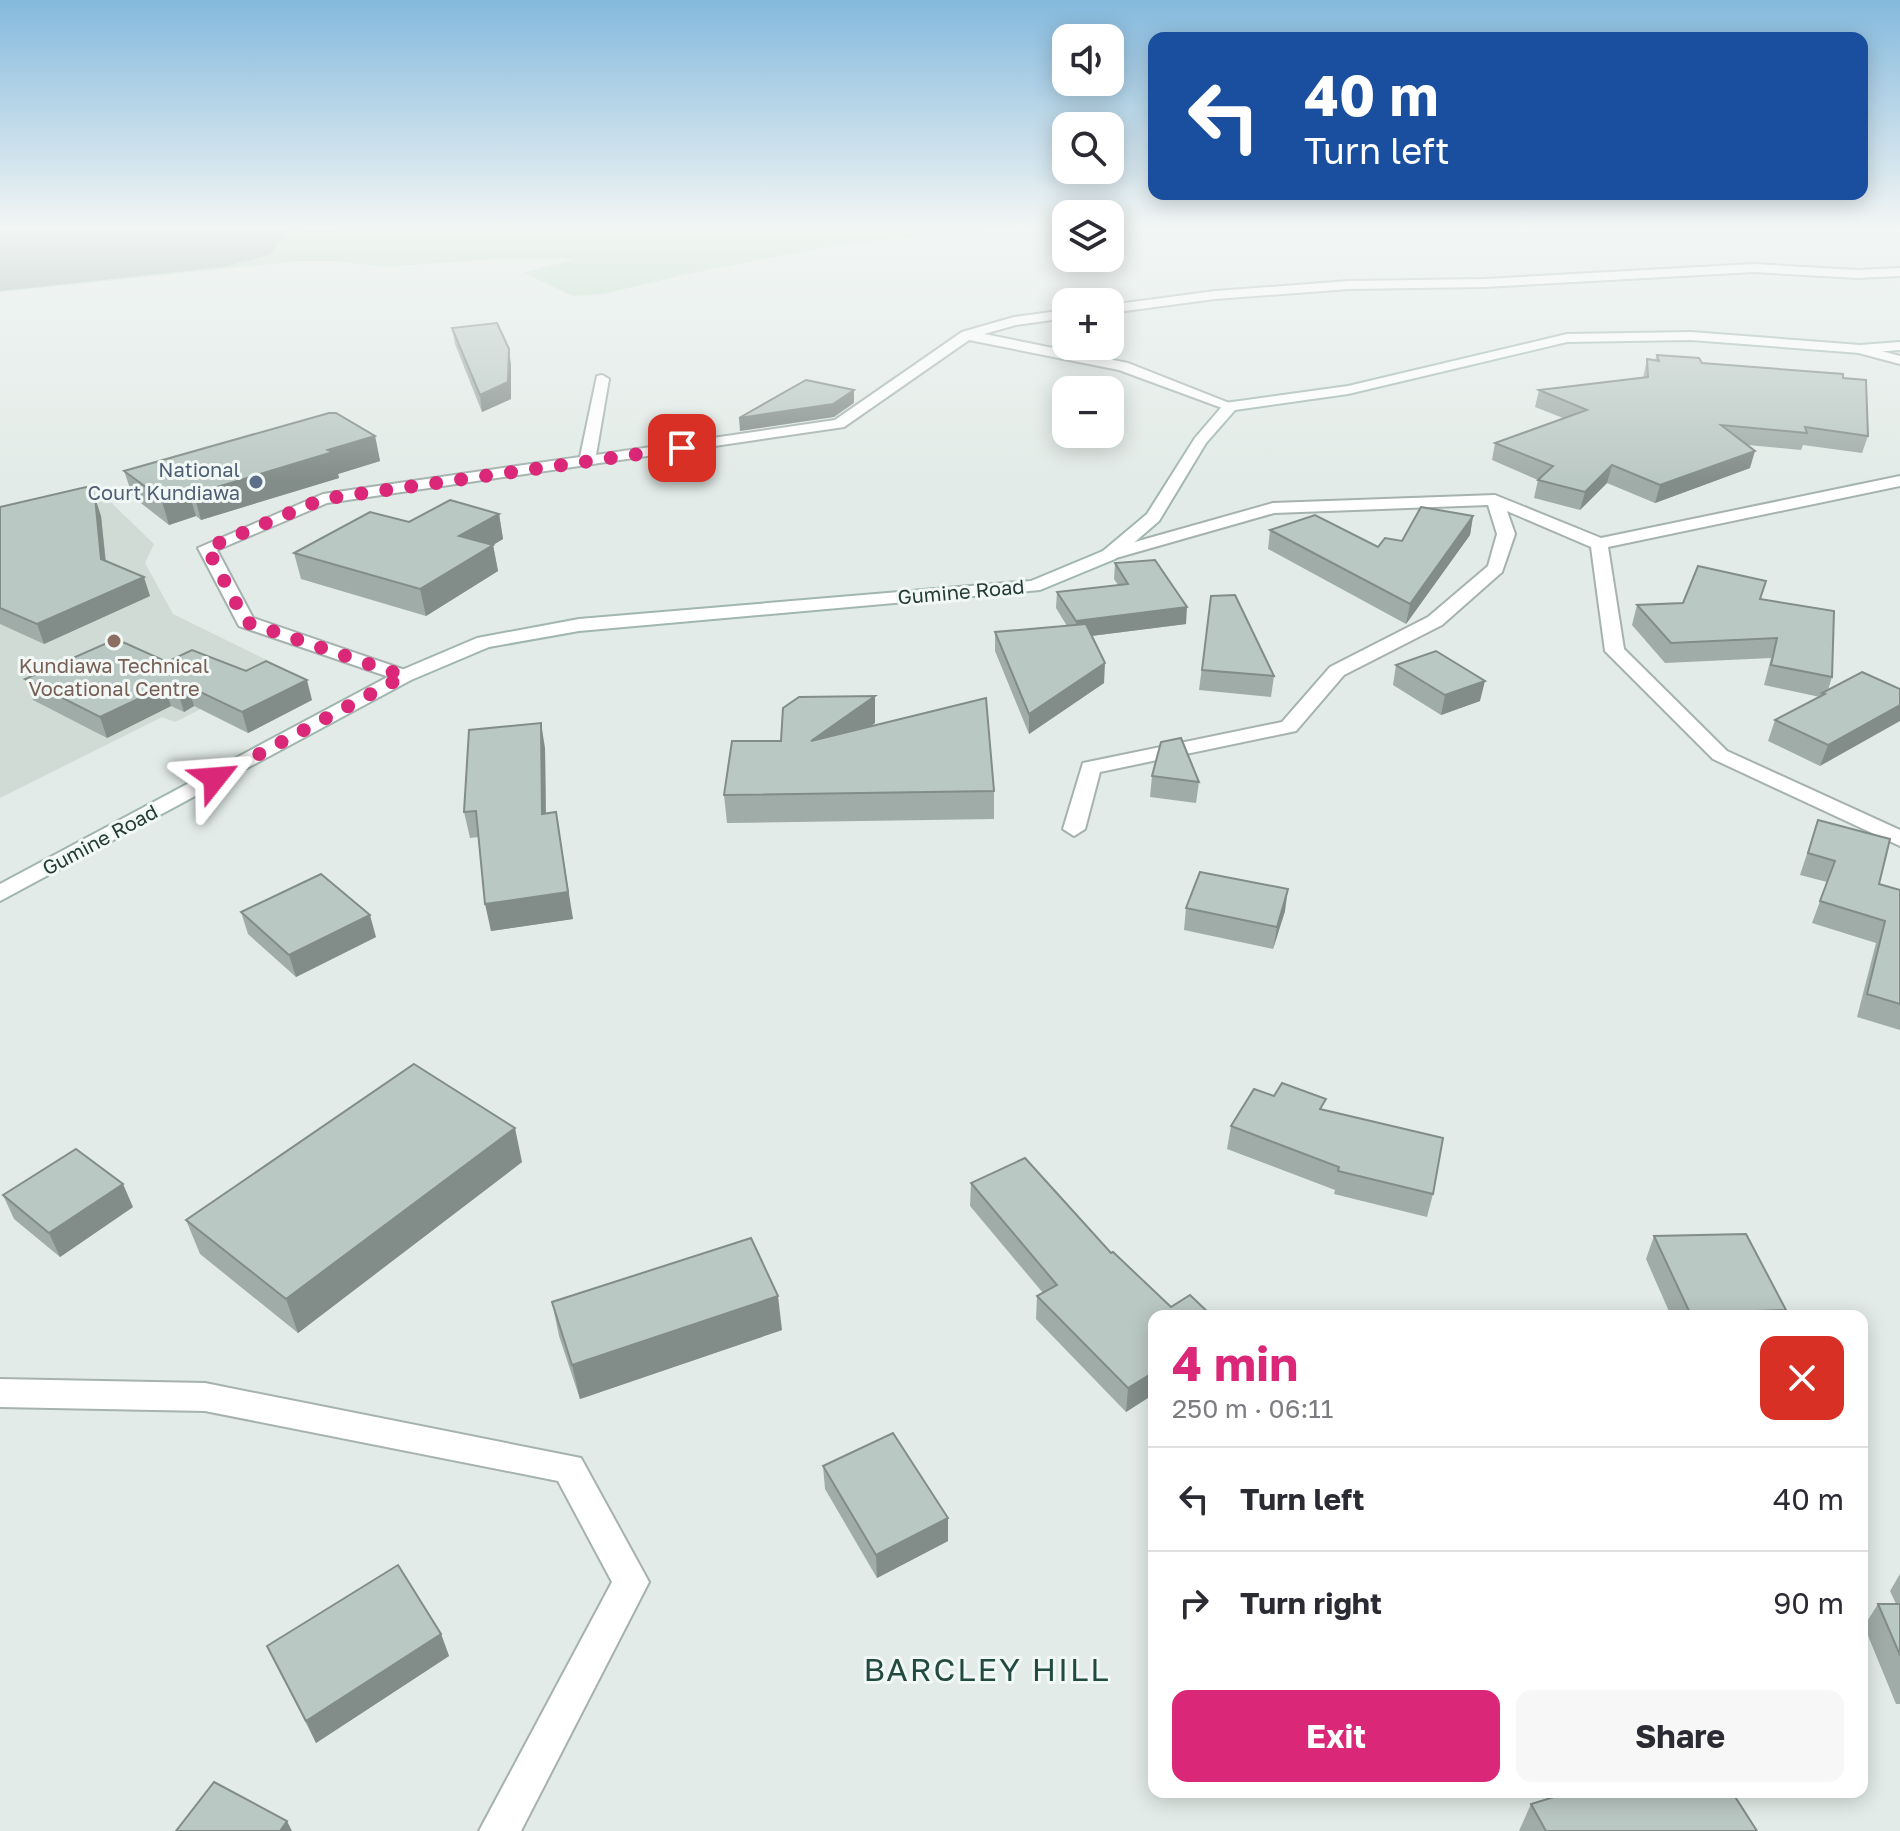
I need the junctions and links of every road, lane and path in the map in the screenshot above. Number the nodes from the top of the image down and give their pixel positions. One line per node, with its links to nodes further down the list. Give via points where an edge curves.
1 (1052, 316): 2 (street)
2 (967, 335): 7 (street, via 1123,366); 8 (street, via 839,424)
3 (1900, 346): 4 (street)
4 (1860, 349): 5 (street); 7 (street, via 1691,336 1567,338 1348,390)
5 (1900, 360)
6 (602, 379): 8 (street)
7 (1230, 406): 12 (street, Gumine Road, via 1200,441 1153,517)
8 (587, 462): 13 (street, via 323,499 207,548 246,622)
9 (1900, 481): 11 (street)
10 (1495, 500): 11 (street); 12 (street, via 1273,508); 14 (street, via 1506,534 1496,568 1435,621 1337,671 1289,727 1091,768)
11 (1599, 544): 15 (street, via 1615,651 1720,755)
12 (1109, 555): 13 (street, Gumine Road, via 1034,586 579,625 484,642)
13 (404, 676): 16 (street, Gumine Road)
14 (1074, 829)
15 (1900, 839)
16 (0, 894)
17 (0, 1393): 18 (street, via 205,1397 569,1468 631,1582)
18 (499, 1831)

